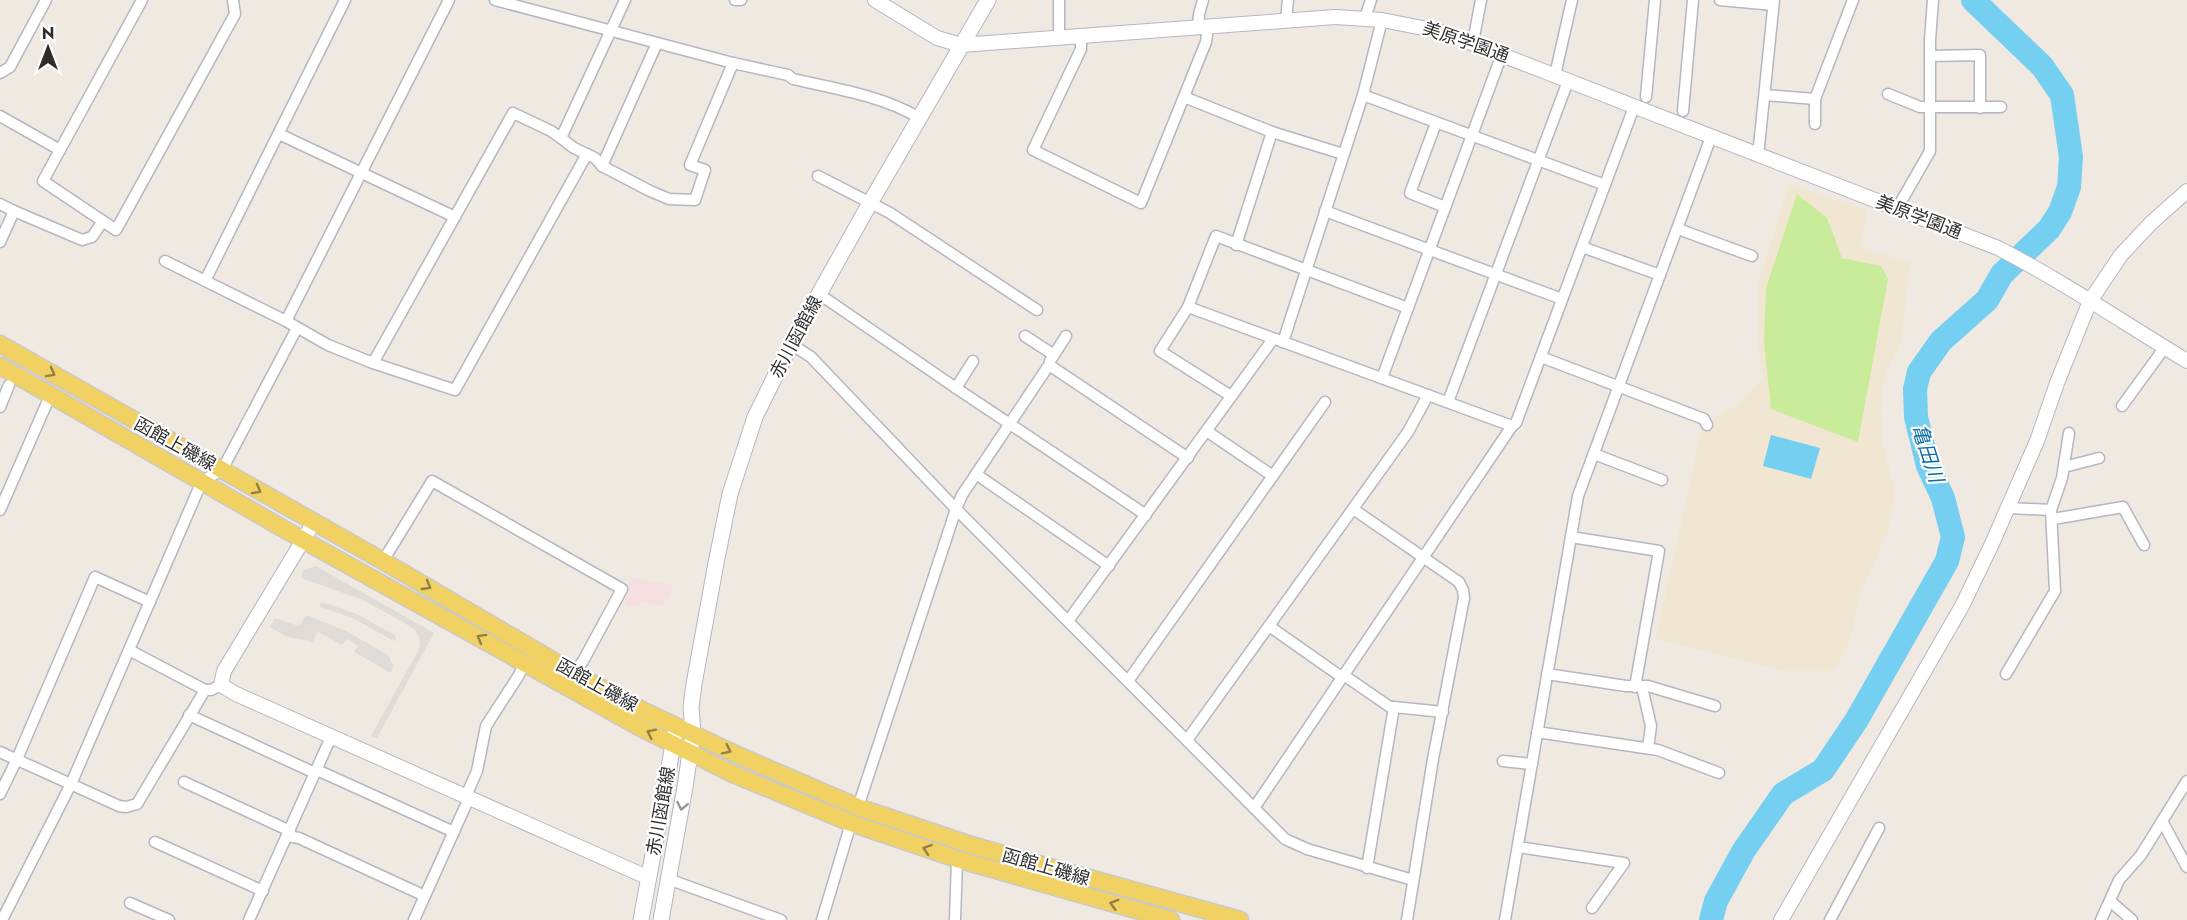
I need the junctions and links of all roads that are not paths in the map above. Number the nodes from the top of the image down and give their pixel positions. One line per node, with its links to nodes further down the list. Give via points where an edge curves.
1 (46, 0): 38 (street, via 10,67)
2 (142, 0): 61 (street)
3 (233, 0): 78 (street, via 235,14 116,230)
4 (345, 0): 57 (street)
5 (449, 0): 67 (street)
6 (495, 0): 23 (street)
7 (625, 0): 29 (street)
8 (735, 0): 9 (street)
9 (741, 0)
10 (875, 0): 34 (street, 美原学園通, via 937,38)
11 (988, 0): 34 (main road, 赤川函館線)
12 (1059, 0): 31 (street)
13 (1203, 0): 28 (street, via 1199,14)
14 (1288, 0): 26 (street)
15 (1371, 0): 25 (street)
16 (1481, 0): 32 (street)
17 (1572, 0): 39 (street)
18 (1655, 0): 45 (street)
19 (1694, 0): 51 (street)
20 (1720, 0): 24 (street)
21 (1854, 0): 46 (street)
22 (1933, 0): 36 (street)
23 (511, 2): 29 (street)
24 (1773, 2): 43 (street)
25 (1365, 18): 26 (street, 美原学園通); 27 (street, 美原学園通)
26 (1286, 20): 28 (street, 美原学園通)
27 (1383, 20): 32 (street, 美原学園通, via 1425,27); 42 (street)
28 (1203, 28): 30 (street, 美原学園通); 44 (street, via 1206,42)
29 (610, 32): 33 (street); 60 (street)
30 (1081, 37): 31 (street, 美原学園通); 44 (street, via 1081,49 1033,150 1141,203)
31 (1059, 39): 34 (street, 美原学園通)
32 (1473, 42): 35 (street, 美原学園通)
33 (657, 43): 37 (street); 66 (street)
34 (961, 45): 53 (main road, 赤川函館線)
35 (1502, 54): 39 (street, 美原学園通); 58 (street)
36 (1930, 56): 49 (street); 50 (street, via 1980,55)
37 (733, 63): 53 (street, via 864,94); 66 (street, via 690,165 705,170 695,200 669,199)
38 (0, 73)
39 (1555, 75): 40 (street, 美原学園通)
40 (1568, 81): 47 (street, 美原学園通); 65 (street)
41 (1888, 94): 49 (street)
42 (1363, 95): 54 (street); 63 (street)
43 (1764, 95): 46 (street); 64 (street)
44 (1184, 97): 56 (street)
45 (1646, 98)
46 (1815, 99): 55 (street)
47 (1634, 107): 59 (street, 美原学園通); 69 (street)
48 (2001, 107): 50 (street)
49 (1930, 108): 50 (street); 74 (street, via 1930,152)
50 (1980, 108)
51 (1683, 111)
52 (0, 116): 61 (street)
53 (918, 117): 71 (main road, 赤川函館線)
54 (1436, 123): 58 (street); 73 (street, via 1410,194)
55 (1815, 124)
56 (1272, 132): 63 (street); 81 (street)
57 (279, 134): 67 (street); 89 (street)
58 (1473, 136): 65 (street); 73 (street)
59 (1711, 137): 64 (street, 美原学園通); 79 (street)
60 (561, 138): 62 (street); 77 (street, via 513,113)
61 (60, 150): 78 (street, via 43,181)
62 (587, 154): 66 (street); 108 (street, via 455,390)
63 (1343, 154): 76 (street)
64 (1758, 156): 74 (street, 美原学園通)
65 (1538, 161): 69 (street); 87 (street)
66 (602, 166)
67 (362, 172): 77 (street); 96 (street)
68 (818, 176): 71 (street)
69 (1605, 185): 82 (street)
70 (2187, 191): 92 (street, via 2121,255)
71 (870, 202): 90 (main road, 赤川函館線); 95 (street)
72 (0, 204): 75 (street)
73 (1446, 207): 83 (street)
74 (1898, 207): 92 (street, 美原学園通, via 1998,248)
75 (14, 211): 78 (street, via 82,240 92,237); 80 (street)
76 (1325, 211): 83 (street); 86 (street)
77 (455, 217): 108 (street)
78 (103, 221)
79 (1678, 230): 84 (street); 88 (street)
80 (0, 242)
81 (1236, 245): 86 (street); 93 (street, via 1216,236)
82 (1582, 248): 88 (street); 91 (street)
83 (1429, 249): 87 (street); 94 (street)
84 (1752, 256)
85 (165, 261): 89 (street)
86 (1306, 270): 94 (street); 100 (street)
87 (1495, 274): 91 (street); 118 (street)
88 (1660, 275): 112 (street)
89 (206, 281): 96 (street)
90 (819, 294): 101 (main road, 赤川函館線); 113 (street)
91 (1562, 299): 104 (street)
92 (2090, 302): 103 (street, 美原学園通); 135 (street)
93 (1188, 307): 100 (street); 116 (street, via 1160,351)
94 (1408, 308): 110 (street)
95 (1037, 310)
96 (286, 321): 97 (street)
97 (297, 328): 108 (street); 130 (street)
98 (1025, 336): 105 (street)
99 (1066, 336): 105 (street)
100 (1278, 341): 110 (street); 116 (street)
101 (791, 344): 136 (street, via 811,357); 162 (main road, 赤川函館線, via 755,417 730,494)
102 (0, 345): 130 (main road, 函館上磯線, one-way to 130)
103 (2165, 347): 107 (street, 美原学園通); 119 (street)
104 (1541, 357): 112 (street); 123 (street)
105 (1051, 360): 121 (street); 127 (street)
106 (973, 361): 113 (street)
107 (2187, 361)
108 (373, 363)
109 (0, 366): 115 (main road, 函館上磯線)
110 (1383, 378): 114 (street)
111 (9, 385): 120 (street)
112 (1618, 386): 122 (street, via 1704,419); 126 (street)
113 (956, 388): 121 (street)
114 (1428, 395): 118 (street); 137 (street, via 1408,432)
115 (50, 396): 134 (main road, 函館上磯線); 138 (street)
116 (1231, 396): 124 (street)
117 (1325, 402): 132 (street)
118 (1448, 402): 123 (street)
119 (2122, 406)
120 (0, 407)
121 (1011, 423): 131 (street); 139 (street)
122 (1707, 424)
123 (1512, 426): 145 (street)
124 (1208, 432): 127 (street); 132 (street)
125 (2069, 433): 129 (street)
126 (1594, 454): 133 (street); 142 (street, via 1578,496)
127 (1188, 458): 139 (street)
128 (2099, 458): 129 (street)
129 (2064, 467): 140 (street)
130 (222, 470): 134 (street); 141 (main road, 函館上磯線, one-way to 141)
131 (976, 474): 136 (street); 147 (street)
132 (1274, 476): 157 (street)
133 (1662, 480)
134 (202, 481): 143 (main road, 函館上磯線); 148 (street)
135 (2008, 508): 140 (street); 218 (street, via 1933,659)
136 (956, 509): 149 (street); 185 (street)
137 (1353, 509): 145 (street); 150 (street)
138 (0, 510)
139 (1146, 515): 147 (street)
140 (2052, 515): 144 (street, via 2123,507); 155 (street, via 2055,591)
141 (314, 522): 143 (street); 146 (main road, 函館上磯線)
142 (1571, 537): 154 (street); 159 (street, via 1659,551)
143 (303, 540): 152 (main road, 函館上磯線, one-way to 143); 158 (street, via 224,671)
144 (2144, 545)
145 (1424, 557): 156 (street); 164 (street, via 1459,582 1464,594)
146 (383, 561): 153 (main road, 函館上磯線, one-way to 153); 153 (street, via 432,481 622,589)
147 (1108, 566): 149 (street)
148 (150, 602): 151 (street); 175 (street, via 95,577)
149 (1068, 621): 157 (street)
150 (1269, 626): 156 (street); 170 (street)
151 (129, 650): 160 (street); 182 (street)
152 (524, 663): 171 (main road, 函館上磯線, one-way to 152); 184 (street, via 486,726)
153 (574, 673): 166 (main road, 函館上磯線)
154 (1547, 674): 159 (street); 167 (street)
155 (2006, 674)
156 (1344, 677): 163 (street); 186 (street)
157 (1128, 681): 170 (street)
158 (221, 685): 160 (street); 169 (street)
159 (1639, 687): 161 (street, via 1648,686); 172 (street, via 1651,726)
160 (205, 690): 165 (street)
161 (1715, 706)
162 (691, 707): 166 (main road, 赤川函館線); 168 (main road, 赤川函館線)
163 (1394, 707): 164 (street); 196 (street)
164 (1443, 712): 199 (street)
165 (189, 715): 178 (street); 182 (street, via 137,804 119,806)
166 (676, 725): 168 (main road, 函館上磯線); 171 (main road, 赤川函館線)
167 (1538, 732): 172 (street); 177 (street)
168 (693, 733): 174 (main road, 赤川函館線); 185 (main road, 函館上磯線, one-way to 185)
169 (331, 737): 178 (street); 184 (street)
170 (1187, 740): 186 (street)
171 (674, 745): 174 (main road, 函館上磯線); 197 (main road, 赤川函館線)
172 (1648, 748): 179 (street)
173 (0, 752): 175 (street)
174 (690, 753): 188 (main road, 函館上磯線); 198 (main road, 赤川函館線, one-way to 198)
175 (17, 759): 182 (street); 183 (street)
176 (1503, 760): 177 (street)
177 (1532, 764): 193 (street)
178 (316, 771): 190 (street); 191 (street)
179 (1719, 773)
180 (2187, 781): 187 (street)
181 (184, 782): 191 (street)
182 (72, 784): 205 (street)
183 (0, 794)
184 (467, 797): 190 (street); 197 (street)
185 (858, 807): 215 (main road, 函館上磯線, via 971,844)
186 (1254, 808): 196 (street, via 1285,839)
187 (2162, 821): 195 (street); 202 (street, via 2141,855 2119,880)
188 (851, 823): 194 (main road, 函館上磯線, one-way to 188); 212 (street)
189 (1879, 828): 219 (street)
190 (453, 832): 201 (street)
191 (288, 833): 200 (street); 201 (street)
192 (155, 842): 200 (street)
193 (1518, 847): 204 (street, via 1624,863); 217 (street)
194 (957, 859): 213 (street); 214 (main road, 函館上磯線, one-way to 194)
195 (2187, 867)
196 (1366, 868): 199 (street)
197 (649, 878): 209 (main road, 赤川函館線)
198 (668, 879): 210 (main road, 赤川函館線); 211 (street)
199 (1413, 880): 216 (street)
200 (263, 891): 207 (street)
201 (425, 896): 208 (street)
202 (2110, 901): 220 (street); 221 (street)
203 (130, 903): 206 (street)
204 (1592, 908)
205 (2, 920)
206 (169, 920)
207 (249, 920)
208 (414, 920)
209 (641, 920)
210 (661, 920)
211 (781, 920)
212 (822, 920)
213 (955, 920)
214 (1171, 920)
215 (1240, 920)
216 (1407, 920)
217 (1505, 920)
218 (1780, 920)
219 (1830, 920)
220 (2101, 920)
221 (2132, 920)

